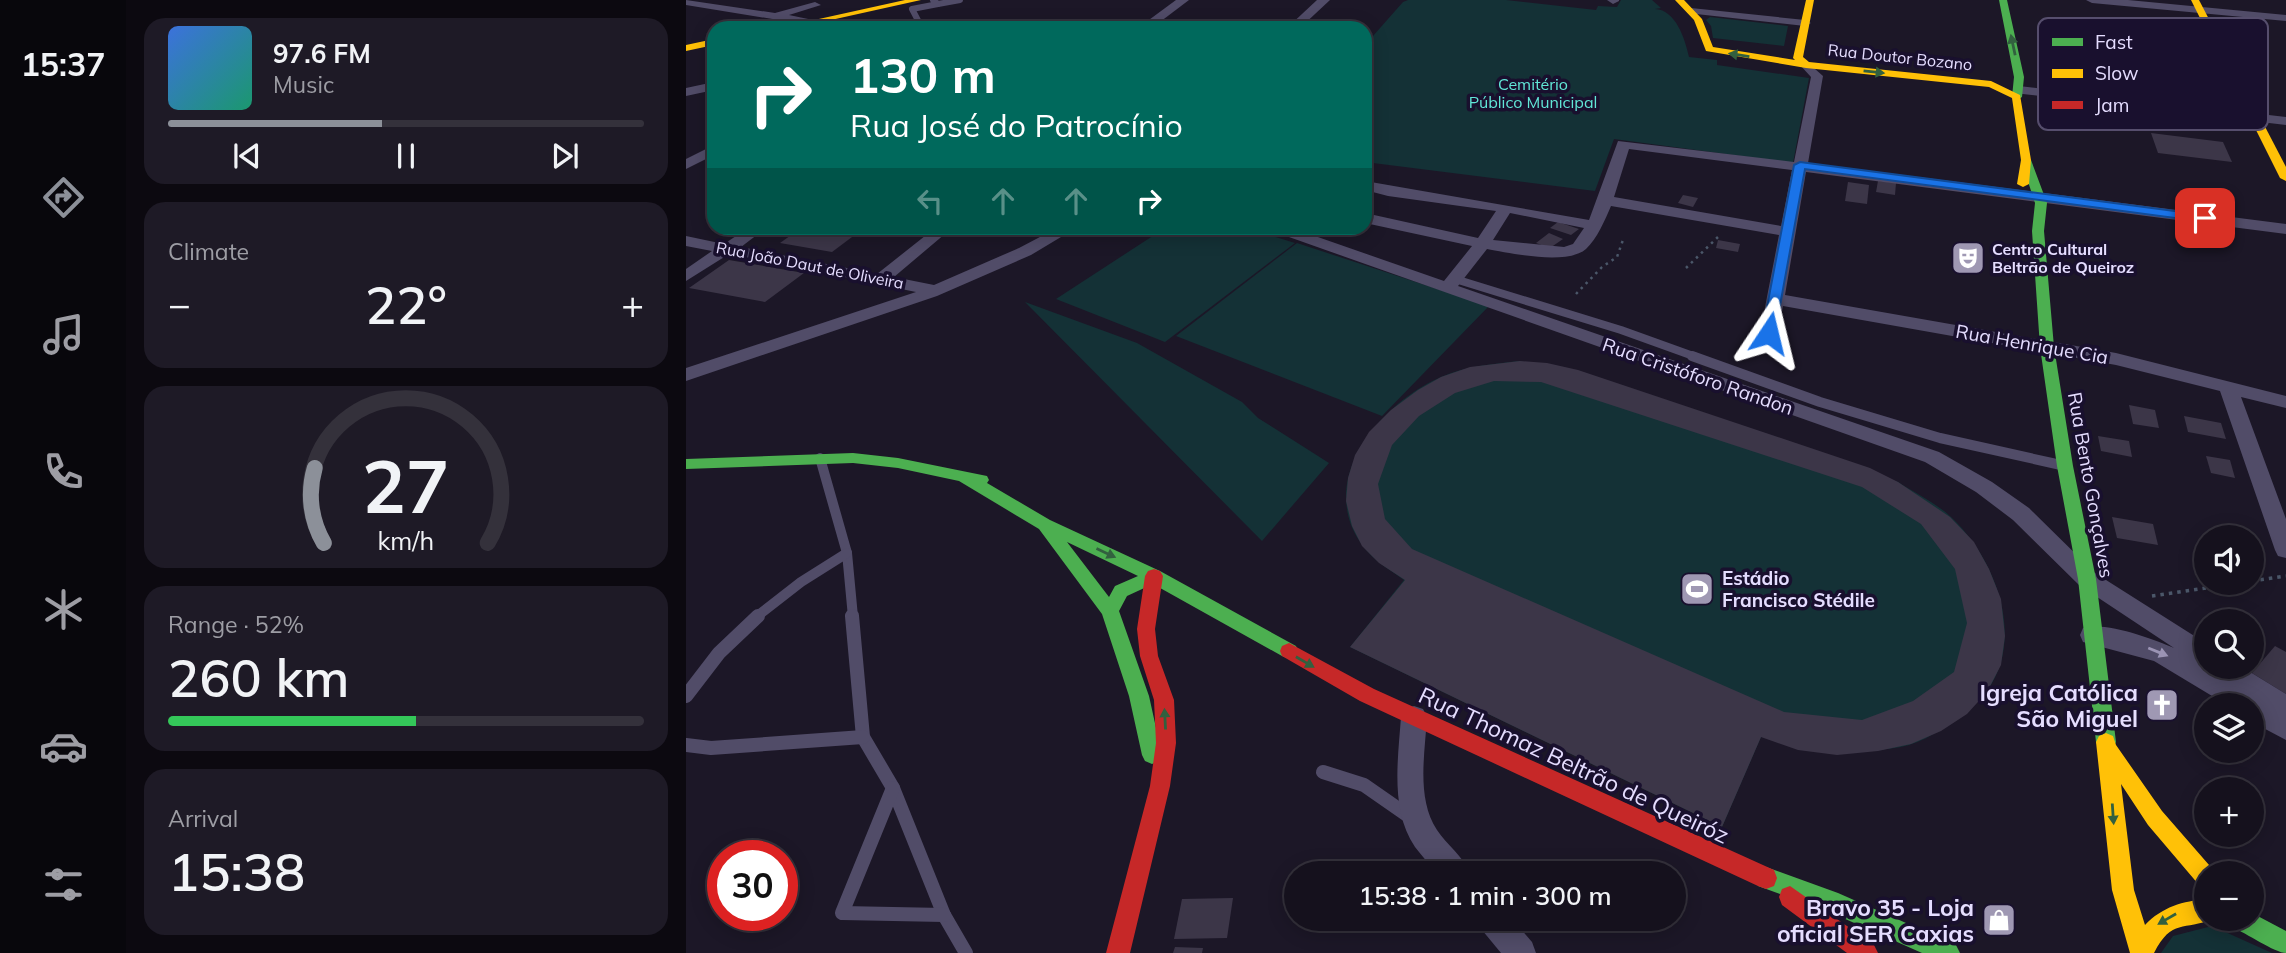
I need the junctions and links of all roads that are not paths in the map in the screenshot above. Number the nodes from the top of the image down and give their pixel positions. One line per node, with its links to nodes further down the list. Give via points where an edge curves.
1 (917, 0): 14 (main road)
2 (960, 0): 10 (lane)
3 (1183, 0): 17 (street)
4 (1810, 0): 19 (main road)
5 (2003, 0): 24 (main road, one-way to 5)
6 (2092, 0): 11 (street)
7 (1318, 1): 18 (street)
8 (686, 2): 9 (street)
9 (710, 2): 13 (street)
10 (935, 2): 16 (lane, via 912,9)
11 (2198, 5): 15 (street)
12 (1685, 6): 19 (street); 22 (main road, Rua Doutor Bozano, one-way to 12, via 1709,49 1698,19)
13 (769, 15): 14 (street); 14 (street, via 792,12)
14 (807, 18)
15 (2286, 18)
16 (918, 21)
17 (1154, 21)
18 (1299, 21)
19 (1805, 23): 22 (main road, via 1798,58)
20 (707, 44): 21 (main road)
21 (686, 48)
22 (1806, 65): 24 (main road, Rua Doutor Bozano, one-way to 24); 33 (street, via 1817,76)
23 (707, 88): 26 (street)
24 (2019, 88): 25 (street, Rua Doutor Bozano); 31 (main road)
25 (2038, 90)
26 (686, 92)
27 (2268, 119): 28 (street, Rua Doutor Bozano)
28 (2286, 121)
29 (2262, 130): 34 (main road)
30 (707, 153): 32 (street)
31 (2026, 160): 36 (main road); 37 (main road)
32 (686, 165)
33 (1800, 165): 36 (street); 38 (street, via 1623,144); 44 (street)
34 (2286, 178)
35 (1372, 186): 39 (street)
36 (2022, 194): 37 (street); 43 (main road, Rua Bento Gonçalves)
37 (2042, 196): 42 (street); 43 (main road, Rua Bento Gonçalves)
38 (1604, 200): 41 (street); 44 (street)
39 (1504, 210): 41 (street); 50 (street)
40 (1372, 219): 50 (street)
41 (1592, 225): 50 (street, via 1578,248 1570,252 1542,253)
42 (2286, 229)
43 (2038, 231): 58 (main road, Rua Bento Gonçalves)
44 (1787, 232): 56 (street)
45 (748, 235): 51 (street)
46 (935, 235): 53 (street)
47 (1054, 235): 55 (street)
48 (1300, 235): 54 (street, Rua Cristóforo Randon)
49 (686, 241): 51 (street, Rua João Daut de Oliveira)
50 (1483, 243): 54 (street)
51 (728, 248): 52 (street); 53 (street, Rua João Daut de Oliveira)
52 (686, 276)
53 (882, 278): 55 (street, Rua João Daut de Oliveira)
54 (1451, 284): 64 (lane, via 1621,330 1834,406 1940,438); 72 (street, Rua Cristóforo Randon, via 1932,457 2021,514)
55 (934, 290): 59 (street)
56 (1775, 299): 57 (street); 58 (street, Rua Henrique Cia)
57 (1769, 333)
58 (2047, 347): 60 (street, Rua Henrique Cia); 64 (main road, Rua Bento Gonçalves)
59 (686, 375)
60 (2228, 387): 61 (street, Rua Henrique Cia); 69 (street)
61 (2286, 402)
62 (820, 458): 63 (main road); 65 (main road, via 898,463); 70 (lane)
63 (686, 464)
64 (2065, 466): 72 (main road, Rua Bento Gonçalves)
65 (961, 475): 66 (main road); 67 (main road, Rua Thomaz Beltrão de Queiróz)
66 (1035, 499)
67 (1044, 524): 71 (main road, Rua Thomaz Beltrão de Queiróz, one-way to 71); 76 (main road)
68 (1113, 539): 71 (main road, via 1144,562)
69 (2286, 550)
70 (847, 553): 82 (lane, via 806,578 737,634); 88 (lane)
71 (1154, 576): 73 (main road, Rua Thomaz Beltrão de Queiróz); 74 (main road); 75 (main road); 76 (main road, via 1127,585 1113,598)
72 (2087, 579): 78 (main road, Rua Bento Gonçalves); 79 (street, Rua Cristóforo Randon)
73 (1189, 595): 75 (main road, via 1167,596); 83 (main road, Rua Thomaz Beltrão de Queiróz, one-way to 83)
74 (1237, 604)
75 (1149, 607): 92 (main road, one-way to 75, via 1166,743 1164,699 1149,656)
76 (1110, 611): 92 (main road, via 1139,696)
77 (1274, 624): 83 (main road, Rua Thomaz Beltrão de Queiróz, via 1344,666)
78 (2092, 635): 81 (street, one-way to 81, via 2163,654); 90 (main road, Rua Bento Gonçalves)
79 (2194, 649)
80 (2241, 679): 84 (street)
81 (2228, 693)
82 (686, 695)
83 (1367, 695): 86 (main road, Rua Thomaz Beltrão de Queiróz)
84 (2286, 707)
85 (2264, 715): 87 (street)
86 (1414, 717): 94 (street, via 1410,792); 97 (main road, Rua Thomaz Beltrão de Queiróz)
87 (2286, 729)
88 (863, 737): 89 (lane, via 711,748); 93 (lane)
89 (686, 745)
90 (2108, 746): 96 (main road, Rua Bento Gonçalves, via 2150,814); 103 (main road, Rua Bento Gonçalves, one-way to 103, via 2123,890)
91 (1323, 772): 94 (lane, via 1364,785)
92 (1160, 786): 105 (main road)
93 (893, 788): 99 (lane); 99 (lane, via 842,913)
94 (1418, 823): 95 (street)
95 (1445, 861)
96 (2194, 865)
97 (1763, 877): 107 (main road, Rua Thomaz Beltrão de Queiróz); 108 (main road, Rua Thomaz Beltrão de Queiróz, via 1838,904)
98 (2194, 911): 103 (main road, Rua Bento Gonçalves, one-way to 103, via 2164,918 2149,932)
99 (944, 915): 104 (lane)
100 (2264, 929): 102 (main road)
101 (1503, 931): 106 (street)
102 (2286, 945)
103 (2142, 952)
104 (966, 953)
105 (1118, 953)
106 (1521, 953)
107 (1866, 953)
108 (1948, 953)

